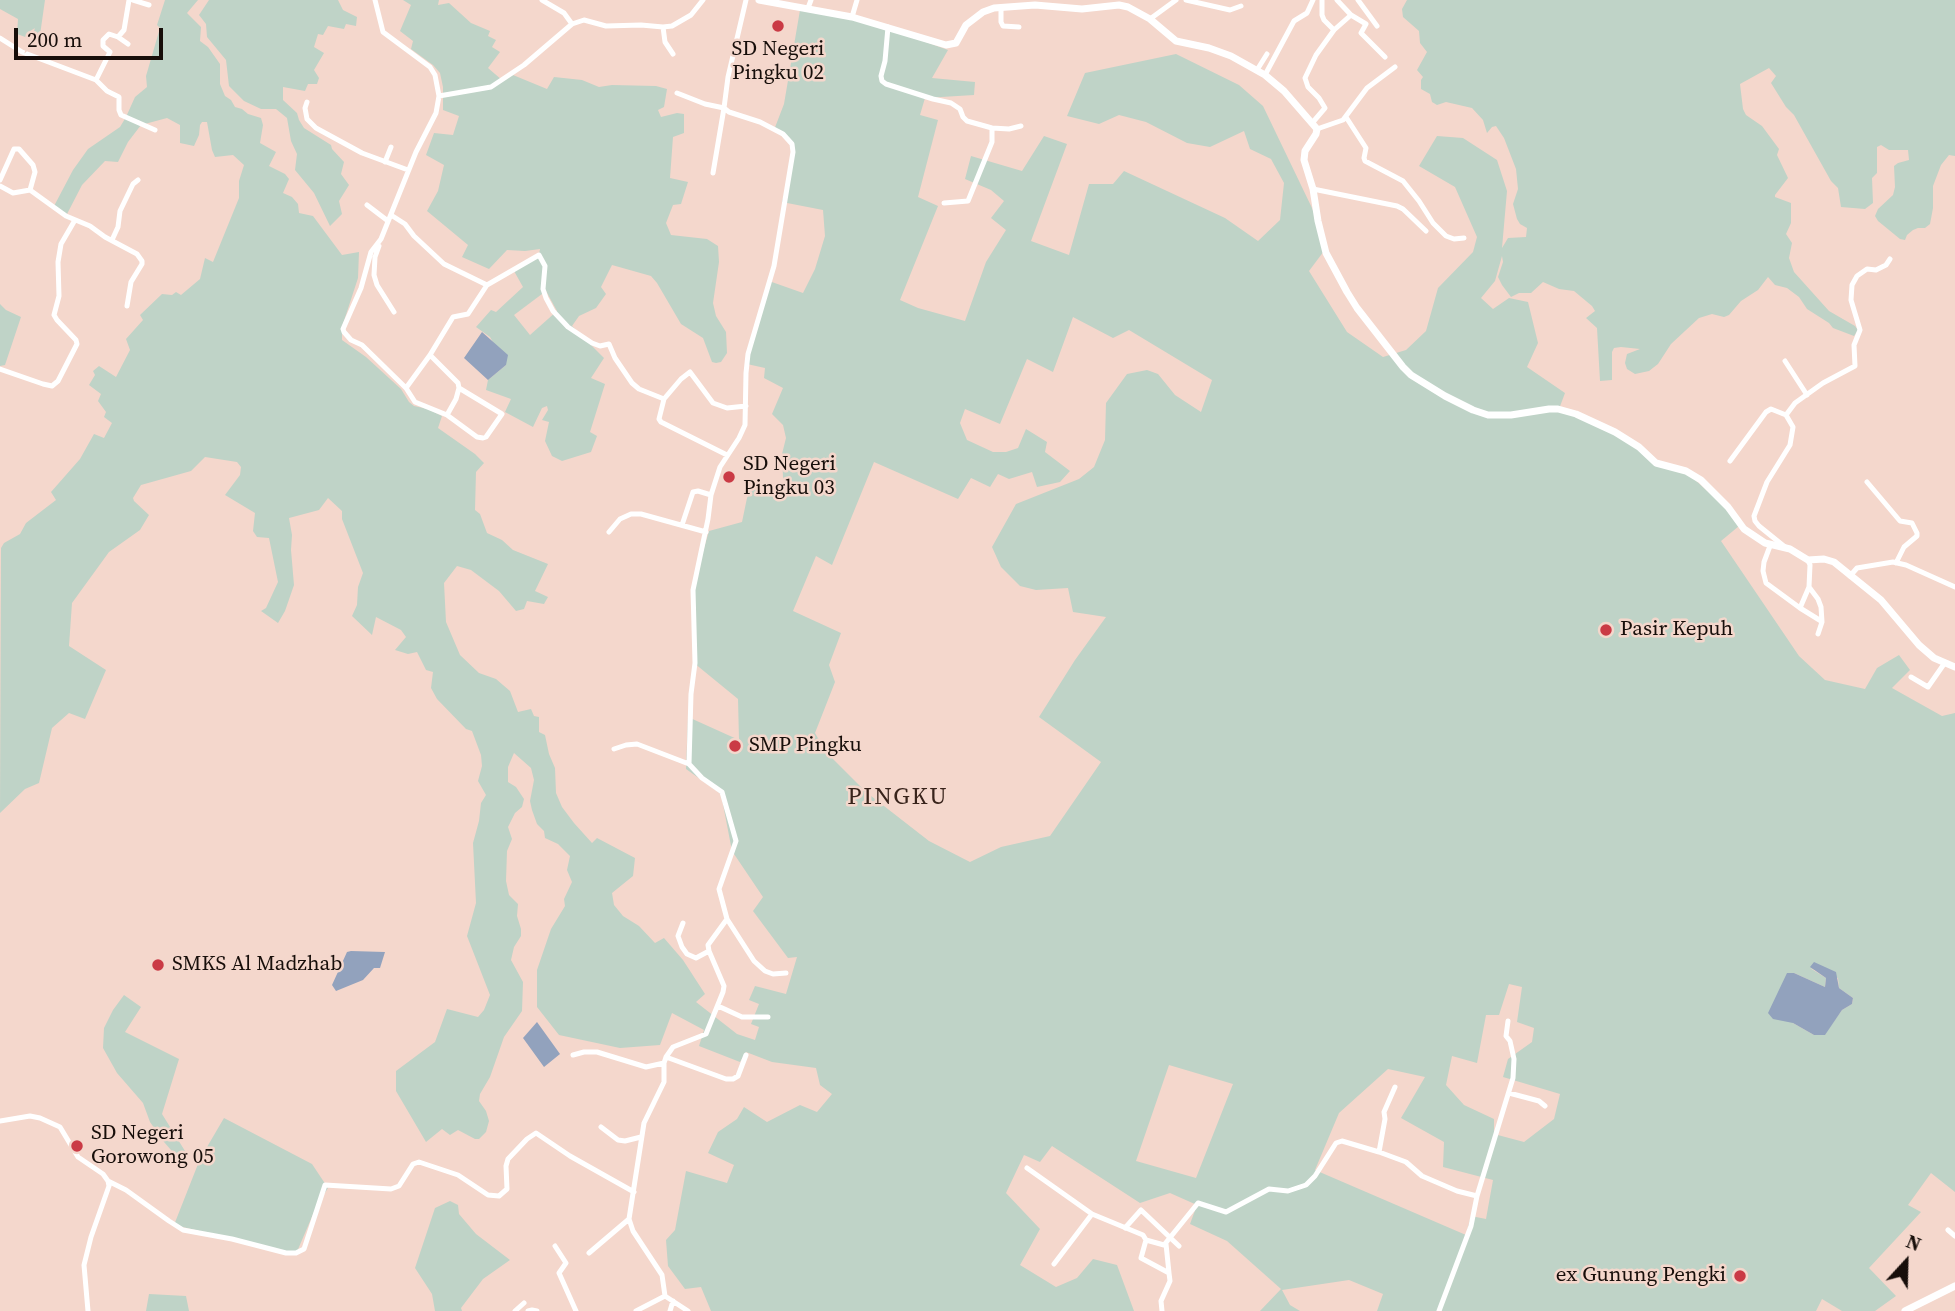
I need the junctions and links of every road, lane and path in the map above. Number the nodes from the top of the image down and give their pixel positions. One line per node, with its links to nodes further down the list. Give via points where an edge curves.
1 (131, 0): 15 (street); 27 (street)
2 (375, 0): 37 (street, via 383,32 430,67)
3 (542, 0): 21 (street, via 564,13)
4 (703, 0): 23 (street, via 681,22)
5 (746, 0): 39 (street)
6 (758, 0): 14 (street)
7 (857, 0): 19 (street)
8 (1176, 0): 20 (street)
9 (1186, 0): 16 (street, via 1230,10)
10 (1313, 0): 34 (street)
11 (1322, 0): 26 (street, via 1322,15)
12 (1337, 0): 18 (street)
13 (1358, 0): 22 (street)
14 (809, 4): 19 (street)
15 (149, 5)
16 (1241, 6)
17 (1001, 7): 20 (street, via 1119,5); 24 (street, via 976,17 952,44); 25 (street, via 1003,26)
18 (1351, 15): 26 (street); 32 (street, via 1366,24 1361,33)
19 (852, 17): 24 (street)
20 (1150, 19): 34 (street, via 1176,41 1223,52)
21 (572, 24): 23 (street, via 584,20 606,26); 37 (street, via 491,87)
22 (1377, 26)
23 (663, 27): 30 (street)
24 (888, 27): 43 (street, via 882,81 951,103 967,121)
25 (1019, 27)
26 (1334, 30): 41 (street, via 1305,78 1325,108)
27 (118, 37): 29 (street); 35 (street, via 109,34 103,40 110,52)
28 (0, 38): 35 (street, via 22,52)
29 (128, 44)
30 (673, 54)
31 (1267, 54): 34 (street)
32 (1385, 57)
33 (1395, 67): 40 (street, via 1367,88)
34 (1261, 73): 41 (street)
35 (96, 80): 44 (street, via 118,97 121,115)
36 (677, 93): 39 (street)
37 (439, 96): 47 (street, via 436,113)
38 (307, 102): 46 (street, via 307,118 316,128)
39 (724, 108): 48 (street); 73 (street, via 783,134 793,152 774,266 748,354)
40 (1346, 117): 41 (street); 59 (street, via 1366,148 1365,161 1406,184 1446,236)
41 (1315, 125): 52 (street, via 1316,134 1304,160)
42 (1021, 126): 43 (street)
43 (992, 128): 54 (street, via 992,142 968,201)
44 (155, 130)
45 (391, 147): 46 (street)
46 (384, 162): 47 (street)
47 (408, 170): 56 (street)
48 (713, 173)
49 (0, 180): 53 (street, via 14,149 19,149 33,165)
50 (138, 180): 61 (street, via 120,211)
51 (0, 186): 53 (street, via 13,193)
52 (1313, 189): 58 (street, via 1397,206); 83 (street, via 1326,253 1336,272 1357,308 1411,375 1488,415 1558,409 1615,432 1656,463 1700,480 1744,529)
53 (30, 190): 57 (street)
54 (944, 203)
55 (367, 205): 56 (street)
56 (389, 218): 60 (street); 63 (street, via 405,224 444,264)
57 (75, 220): 61 (street); 68 (street, via 61,244 54,315 77,344 52,386)
58 (1426, 231)
59 (1464, 238)
60 (381, 239): 65 (street, via 374,275); 69 (street, via 371,252 343,329)
61 (112, 240): 64 (street, via 142,261 131,282)
62 (1890, 259): 71 (street, via 1876,270 1867,269 1852,285 1851,300 1860,330 1854,366)
63 (487, 285): 66 (street, via 468,314 453,317); 72 (street, via 539,255 545,266 543,289 553,311 592,343 609,344 632,383)
64 (127, 306)
65 (394, 312)
66 (430, 355): 69 (street); 70 (street)
67 (1785, 361): 71 (street)
68 (0, 369)
69 (406, 388): 74 (street, via 415,402)
70 (460, 388): 74 (street); 74 (street, via 502,414 483,438)
71 (1807, 395): 75 (street)
72 (664, 399): 73 (street, via 690,372 713,402 727,408); 76 (street, via 661,422)
73 (747, 406): 76 (street, via 745,425)
74 (447, 415)
75 (1786, 415): 77 (street, via 1771,409 1766,412); 84 (street, via 1793,426 1790,445 1767,482 1754,516 1759,526)
76 (727, 455): 79 (street)
77 (1730, 461)
78 (1867, 482): 86 (street, via 1900,521 1912,523 1917,533)
79 (711, 495): 80 (street, via 693,492); 82 (street)
80 (682, 525): 81 (street, via 631,514); 82 (street)
81 (609, 532)
82 (706, 532): 97 (street, via 693,590 695,663)
83 (1770, 546): 84 (street); 90 (street, via 1763,571 1766,583)
84 (1785, 547): 85 (street)
85 (1808, 560): 87 (street, via 1834,562); 88 (street)
86 (1896, 563): 87 (street, via 1866,565); 89 (street)
87 (1850, 576): 93 (street, via 1881,600 1919,645)
88 (1809, 587): 90 (street); 91 (street, via 1821,607)
89 (1955, 587)
90 (1800, 608): 91 (street)
91 (1822, 622): 92 (street)
92 (1818, 634)
93 (1944, 664): 94 (street); 95 (street, via 1928,687)
94 (1955, 667)
95 (1911, 677)
96 (614, 749): 97 (street, via 637,744)
97 (689, 764): 98 (street, via 722,792 736,835 719,889)
98 (727, 919): 100 (street, via 711,939); 101 (street, via 754,961 765,971)
99 (683, 923): 100 (street, via 678,936 687,954 696,958)
100 (709, 951): 102 (street, via 724,986)
101 (786, 973)
102 (718, 1006): 103 (street, via 742,1017); 107 (street, via 706,1034 673,1047)
103 (768, 1017)
104 (1508, 1021): 109 (street, via 1506,1036 1514,1059)
105 (573, 1055): 107 (street, via 597,1052 646,1067)
106 (746, 1055): 107 (street, via 733,1079)
107 (665, 1060): 113 (street, via 664,1082)
108 (1395, 1087): 114 (street, via 1384,1112)
109 (1509, 1093): 110 (street); 118 (street)
110 (1545, 1106)
111 (0, 1121): 116 (street, via 30,1116 60,1128 78,1157)
112 (601, 1127): 113 (street, via 618,1140)
113 (641, 1136): 117 (street)
114 (1378, 1152): 118 (street, via 1406,1163 1422,1176); 124 (street, via 1336,1143 1306,1185 1288,1191 1269,1189 1226,1212 1198,1203)
115 (1027, 1168): 119 (street)
116 (108, 1181): 117 (street, via 183,1230 286,1253 304,1249 325,1185 391,1189 419,1162 499,1196 507,1189 508,1159 536,1133); 136 (street, via 84,1265)
117 (634, 1192): 120 (street)
118 (1477, 1196): 145 (street, via 1471,1226)
119 (1092, 1213): 121 (street); 130 (street)
120 (629, 1219): 129 (street); 133 (street, via 662,1275)
121 (1125, 1228): 124 (street, via 1141,1210); 125 (street)
122 (1948, 1230): 123 (street)
123 (1955, 1236)
124 (1171, 1238): 126 (street); 128 (street)
125 (1146, 1240): 126 (street); 131 (street, via 1141,1258)
126 (1166, 1244): 131 (street)
127 (555, 1246): 140 (street, via 566,1263 559,1273)
128 (1179, 1246)
129 (589, 1253)
130 (1054, 1264)
131 (1169, 1273): 144 (street)
132 (1955, 1286): 146 (street)
133 (665, 1296): 134 (street); 141 (street)
134 (673, 1301): 142 (street); 143 (street)
135 (524, 1303): 137 (street)
136 (88, 1311)
137 (515, 1311)
138 (528, 1311): 139 (street)
139 (537, 1311)
140 (576, 1311)
141 (636, 1311)
142 (670, 1311)
143 (688, 1311)
144 (1162, 1311)
145 (1438, 1311)
146 (1905, 1311)

